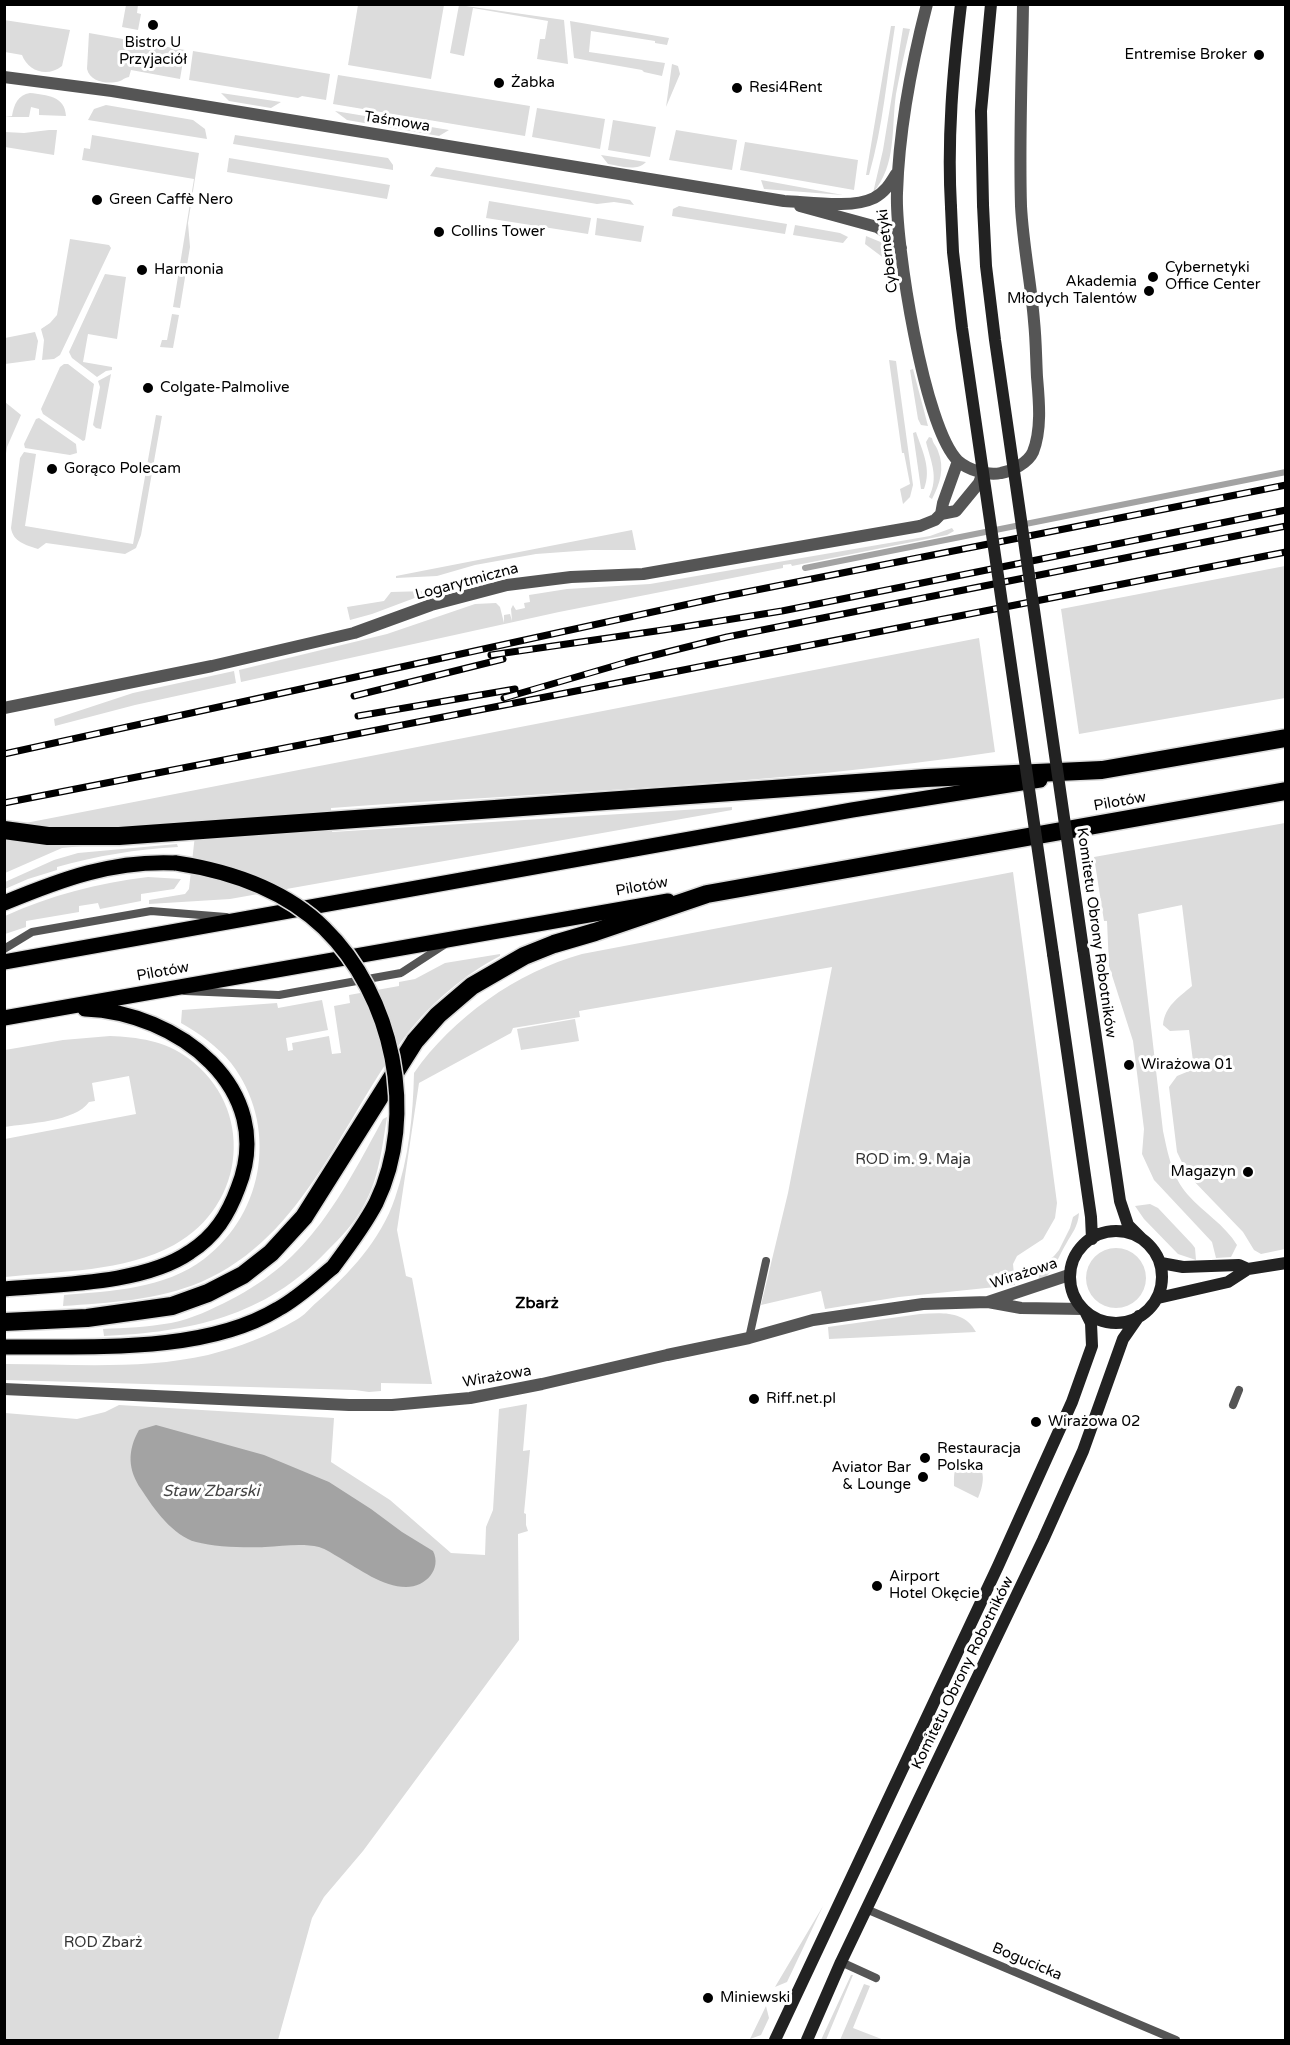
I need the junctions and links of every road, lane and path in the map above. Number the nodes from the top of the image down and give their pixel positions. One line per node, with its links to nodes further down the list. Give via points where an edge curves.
1 (927, 4): 6 (street, Cybernetyki, via 906,98)
2 (961, 4): 26 (street, bridge, via 949,178 953,252 1092,1217)
3 (991, 4): 27 (street, Komitetu Obrony Robotników, bridge, via 981,111 986,266 1120,1201 1128,1225)
4 (1023, 4): 10 (street, via 1022,207 1039,417 1029,458 1013,469)
5 (4, 77): 7 (street, Taśmowa, via 112,91)
6 (899, 170): 7 (street, Taśmowa, via 888,188 871,199 844,203); 8 (street, Cybernetyki)
7 (784, 201): 8 (street, Taśmowa, via 873,226)
8 (901, 248): 9 (street, Cybernetyki, via 925,380 938,428)
9 (958, 460): 10 (street); 11 (street)
10 (983, 472): 11 (street, Logarytmiczna, via 956,511)
11 (941, 514): 12 (street, Logarytmiczna, via 926,524 907,529 643,574 571,577 501,586 431,605 354,633)
12 (4, 708)
13 (1286, 738): 14 (highway)
14 (1102, 770): 16 (highway, via 927,778 119,836 48,836); 19 (main road, via 852,810)
15 (1286, 791): 17 (highway, Pilotów)
16 (4, 830)
17 (707, 894): 20 (main road, Pilotów); 38 (highway, via 554,944 472,986 415,1041 304,1217 271,1253 243,1275 172,1306 87,1318)
18 (4, 903): 40 (main road, bridge, via 70,877 116,865 176,863 243,879 304,912 348,956 383,1021 396,1082 392,1152 376,1202 333,1267 278,1310 246,1325 198,1338 144,1346)
19 (245, 919): 21 (lane, via 151,911 32,932); 22 (main road)
20 (467, 937): 23 (main road, Pilotów); 23 (lane, via 443,945 401,973 279,995)
21 (4, 949)
22 (4, 962)
23 (164, 990): 24 (main road, Pilotów)
24 (58, 1009): 25 (main road, Pilotów); 33 (main road, via 121,1014 156,1026 196,1048 212,1062 242,1110 248,1144 242,1179 229,1212 211,1236 188,1254 160,1267 118,1278)
25 (4, 1018)
26 (1092, 1239): 27 (street, via 1116,1232); 32 (street, via 1073,1258)
27 (1142, 1239): 29 (street)
28 (766, 1261): 39 (lane)
29 (1161, 1263): 31 (street, via 1182,1267 1239,1265); 34 (street)
30 (1286, 1263): 31 (street)
31 (1248, 1269): 34 (street, via 1228,1282)
32 (1069, 1275): 35 (street, Wirażowa); 36 (street, via 1073,1293)
33 (4, 1289)
34 (1158, 1298): 37 (street)
35 (988, 1302): 36 (street, Wirażowa); 39 (street, Wirażowa, via 923,1304 813,1320)
36 (1085, 1311): 37 (street, via 1108,1321); 47 (street, Komitetu Obrony Robotników, via 1091,1323 1092,1346 1072,1402)
37 (1139, 1316): 44 (street, Komitetu Obrony Robotników, via 1124,1339 1083,1451 1043,1540)
38 (4, 1322)
39 (749, 1338): 41 (street, Wirażowa, via 470,1398 392,1405)
40 (4, 1347)
41 (4, 1389)
42 (1239, 1390): 43 (lane)
43 (1233, 1405)
44 (866, 1909): 45 (street, Komitetu Obrony Robotników); 49 (lane, Bogucicka)
45 (841, 1962): 46 (lane); 48 (street, Komitetu Obrony Robotników)
46 (876, 1978)
47 (775, 2040)
48 (807, 2040)
49 (1176, 2040)

